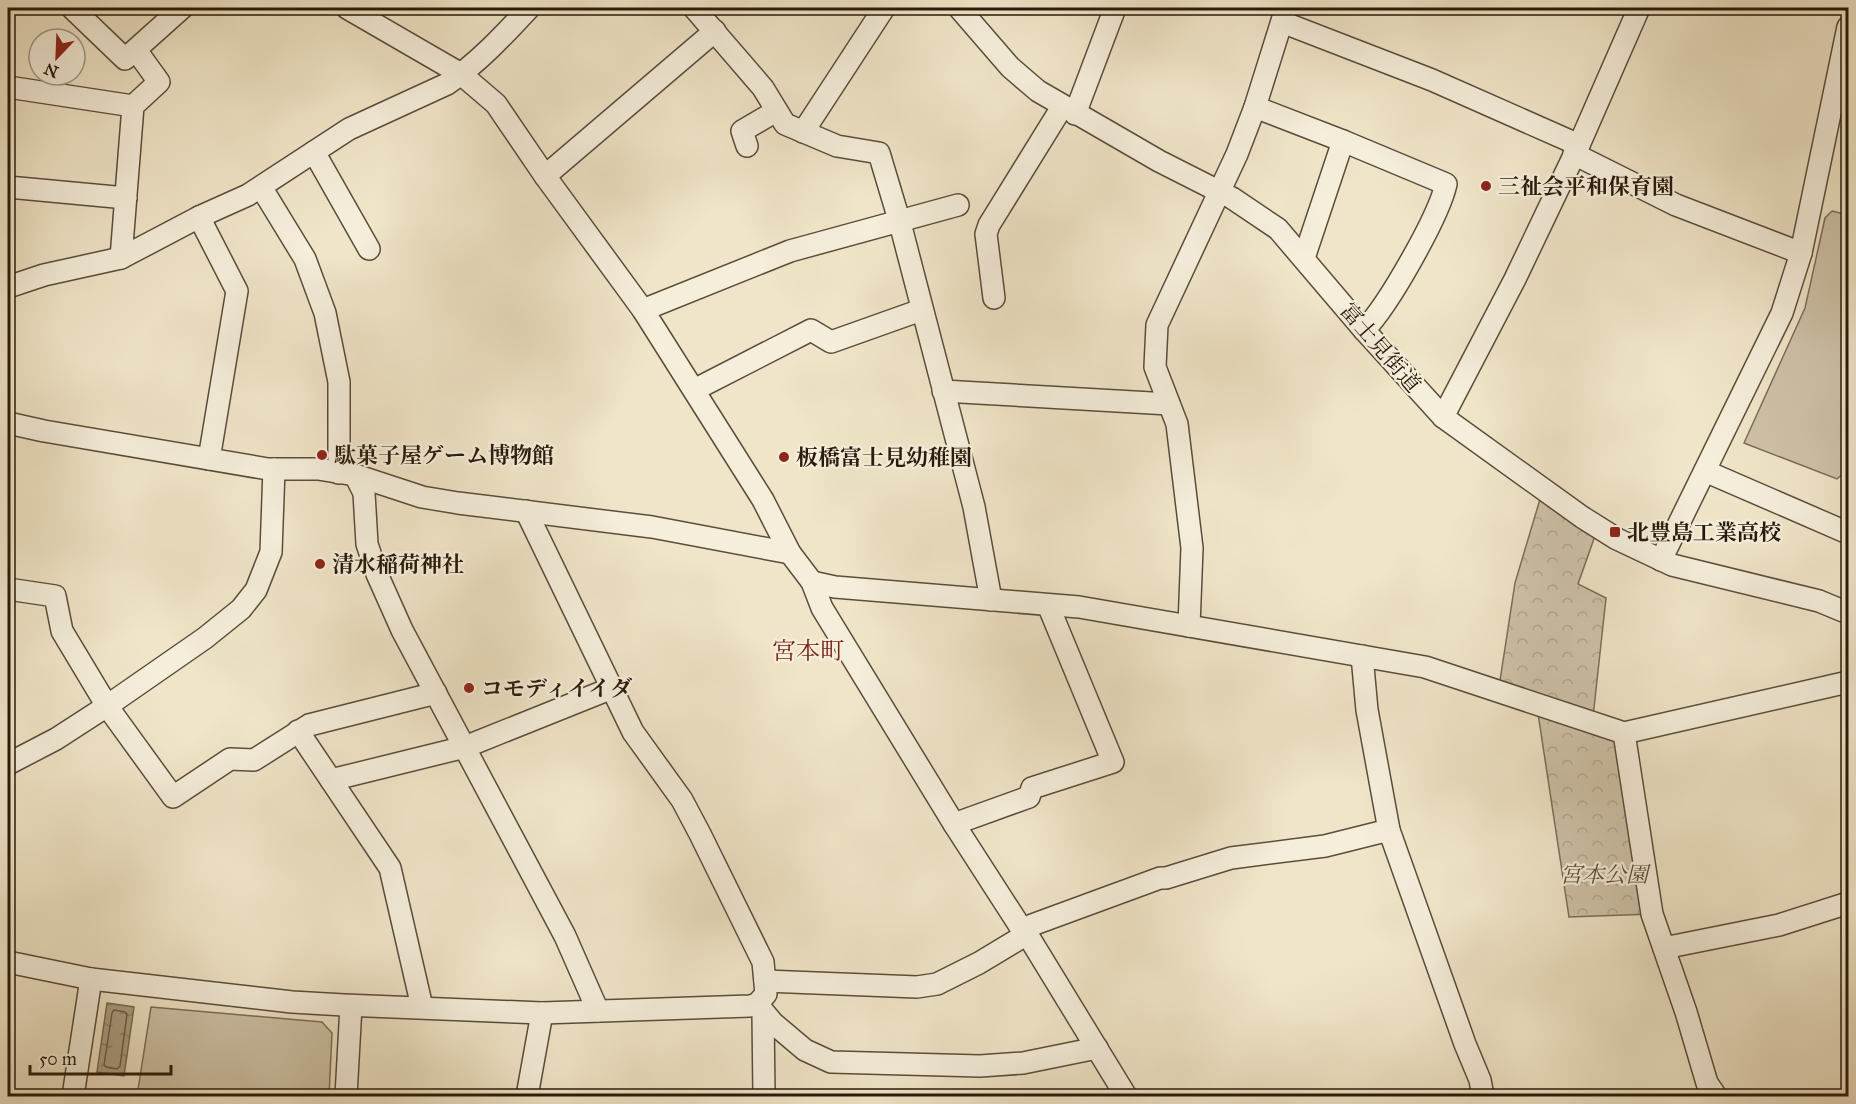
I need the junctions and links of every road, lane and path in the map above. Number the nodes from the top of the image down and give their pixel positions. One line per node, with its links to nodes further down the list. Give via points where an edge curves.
1 (72, 8): 13 (street, via 125,59)
2 (182, 8): 13 (street)
3 (347, 8): 14 (street)
4 (529, 8): 14 (street)
5 (694, 8): 12 (street)
6 (885, 8): 20 (street)
7 (959, 8): 18 (street, 富士見街道, via 1010,67)
8 (1114, 8): 18 (street)
9 (1639, 8): 23 (street)
10 (1284, 15): 17 (street); 23 (street, via 1432,80)
11 (1848, 27): 34 (street)
12 (715, 31): 19 (street, via 763,88); 25 (street)
13 (136, 51): 16 (street, via 159,82)
14 (461, 74): 24 (street, via 349,129); 25 (street, via 496,104)
15 (8, 87): 16 (street)
16 (133, 106): 29 (street)
17 (1255, 107): 21 (street); 28 (street)
18 (1069, 110): 28 (street, 富士見街道); 38 (street, via 989,225 986,234)
19 (776, 111): 20 (street, via 785,124); 22 (street, via 742,131)
20 (803, 132): 32 (street, via 837,146 879,153)
21 (1343, 141): 36 (street); 41 (street, via 1446,184 1415,252 1376,318)
22 (747, 146)
23 (1576, 150): 34 (street, via 1676,205); 45 (street)
24 (314, 152): 27 (street); 33 (street)
25 (545, 176): 39 (street)
26 (8, 187): 29 (street)
27 (261, 187): 31 (street); 50 (street, via 305,259 326,313 339,382)
28 (1219, 191): 36 (street, 富士見街道, via 1269,222); 44 (street, via 1157,325 1155,368)
29 (126, 198): 35 (street)
30 (958, 205): 32 (street)
31 (199, 217): 35 (street); 47 (street, via 237,291)
32 (900, 223): 39 (street, via 790,251); 40 (street)
33 (369, 249)
34 (1801, 253): 49 (street, via 1782,313)
35 (121, 258): 37 (street)
36 (1304, 258): 41 (street, 富士見街道)
37 (8, 287)
38 (994, 298)
39 (643, 309): 42 (street)
40 (921, 310): 42 (street, via 831,342 811,330); 43 (street)
41 (1364, 330): 45 (street, 富士見街道)
42 (694, 390): 53 (street, via 763,500)
43 (943, 391): 44 (street); 57 (street, via 974,507)
44 (1169, 404): 60 (street, via 1177,424 1192,548)
45 (1443, 417): 54 (street, 富士見街道, via 1582,517)
46 (8, 423): 47 (street)
47 (209, 459): 48 (street)
48 (274, 469): 50 (street, via 318,469); 65 (street, via 271,552 256,590 241,609 205,638)
49 (1705, 471): 52 (street); 54 (street)
50 (347, 474): 51 (street, via 422,497); 64 (street, via 364,493 367,544 377,574)
51 (526, 511): 53 (street, via 652,527); 63 (street)
52 (1848, 533)
53 (790, 553): 55 (street)
54 (1661, 560): 59 (street, 富士見街道, via 1819,601)
55 (812, 582): 57 (street); 71 (street, via 822,608)
56 (8, 589): 65 (street, via 55,596 62,631)
57 (991, 600): 58 (street)
58 (1048, 605): 60 (street); 71 (street, via 1113,762 1032,788 1029,797)
59 (1848, 613)
60 (1189, 626): 61 (street)
61 (1362, 656): 67 (street, via 1425,667); 72 (street, via 1366,710)
62 (1848, 682): 67 (street)
63 (612, 688): 68 (street); 78 (street, via 633,732 682,800 700,834 763,962)
64 (436, 693): 66 (street); 68 (street)
65 (107, 706): 66 (street, via 173,796 230,759 254,760); 69 (street)
66 (298, 731): 70 (street)
67 (1624, 733): 75 (street, via 1652,914)
68 (465, 747): 70 (street); 82 (street, via 564,936)
69 (8, 764)
70 (331, 780): 80 (street, via 390,868)
71 (954, 824): 74 (street)
72 (1389, 830): 74 (street, via 1325,846 1231,858 1160,878 1032,925); 90 (street)
73 (1848, 903): 75 (street, via 1779,925)
74 (1027, 934): 78 (street, via 936,984 917,987); 84 (street)
75 (1664, 948): 91 (street, via 1707,1083)
76 (8, 962): 77 (street)
77 (91, 979): 79 (street); 85 (street)
78 (765, 981): 81 (street, via 766,994)
79 (351, 1006): 80 (street); 86 (street)
80 (422, 1007): 83 (street)
81 (760, 1008): 82 (street); 84 (street, via 805,1050 831,1062 980,1066 1023,1063); 88 (street)
82 (598, 1011): 83 (street)
83 (542, 1013): 87 (street)
84 (1097, 1048): 89 (street)
85 (73, 1096)
86 (346, 1096)
87 (527, 1096)
88 (764, 1096)
89 (1126, 1096)
90 (1483, 1096)
91 (1716, 1096)

